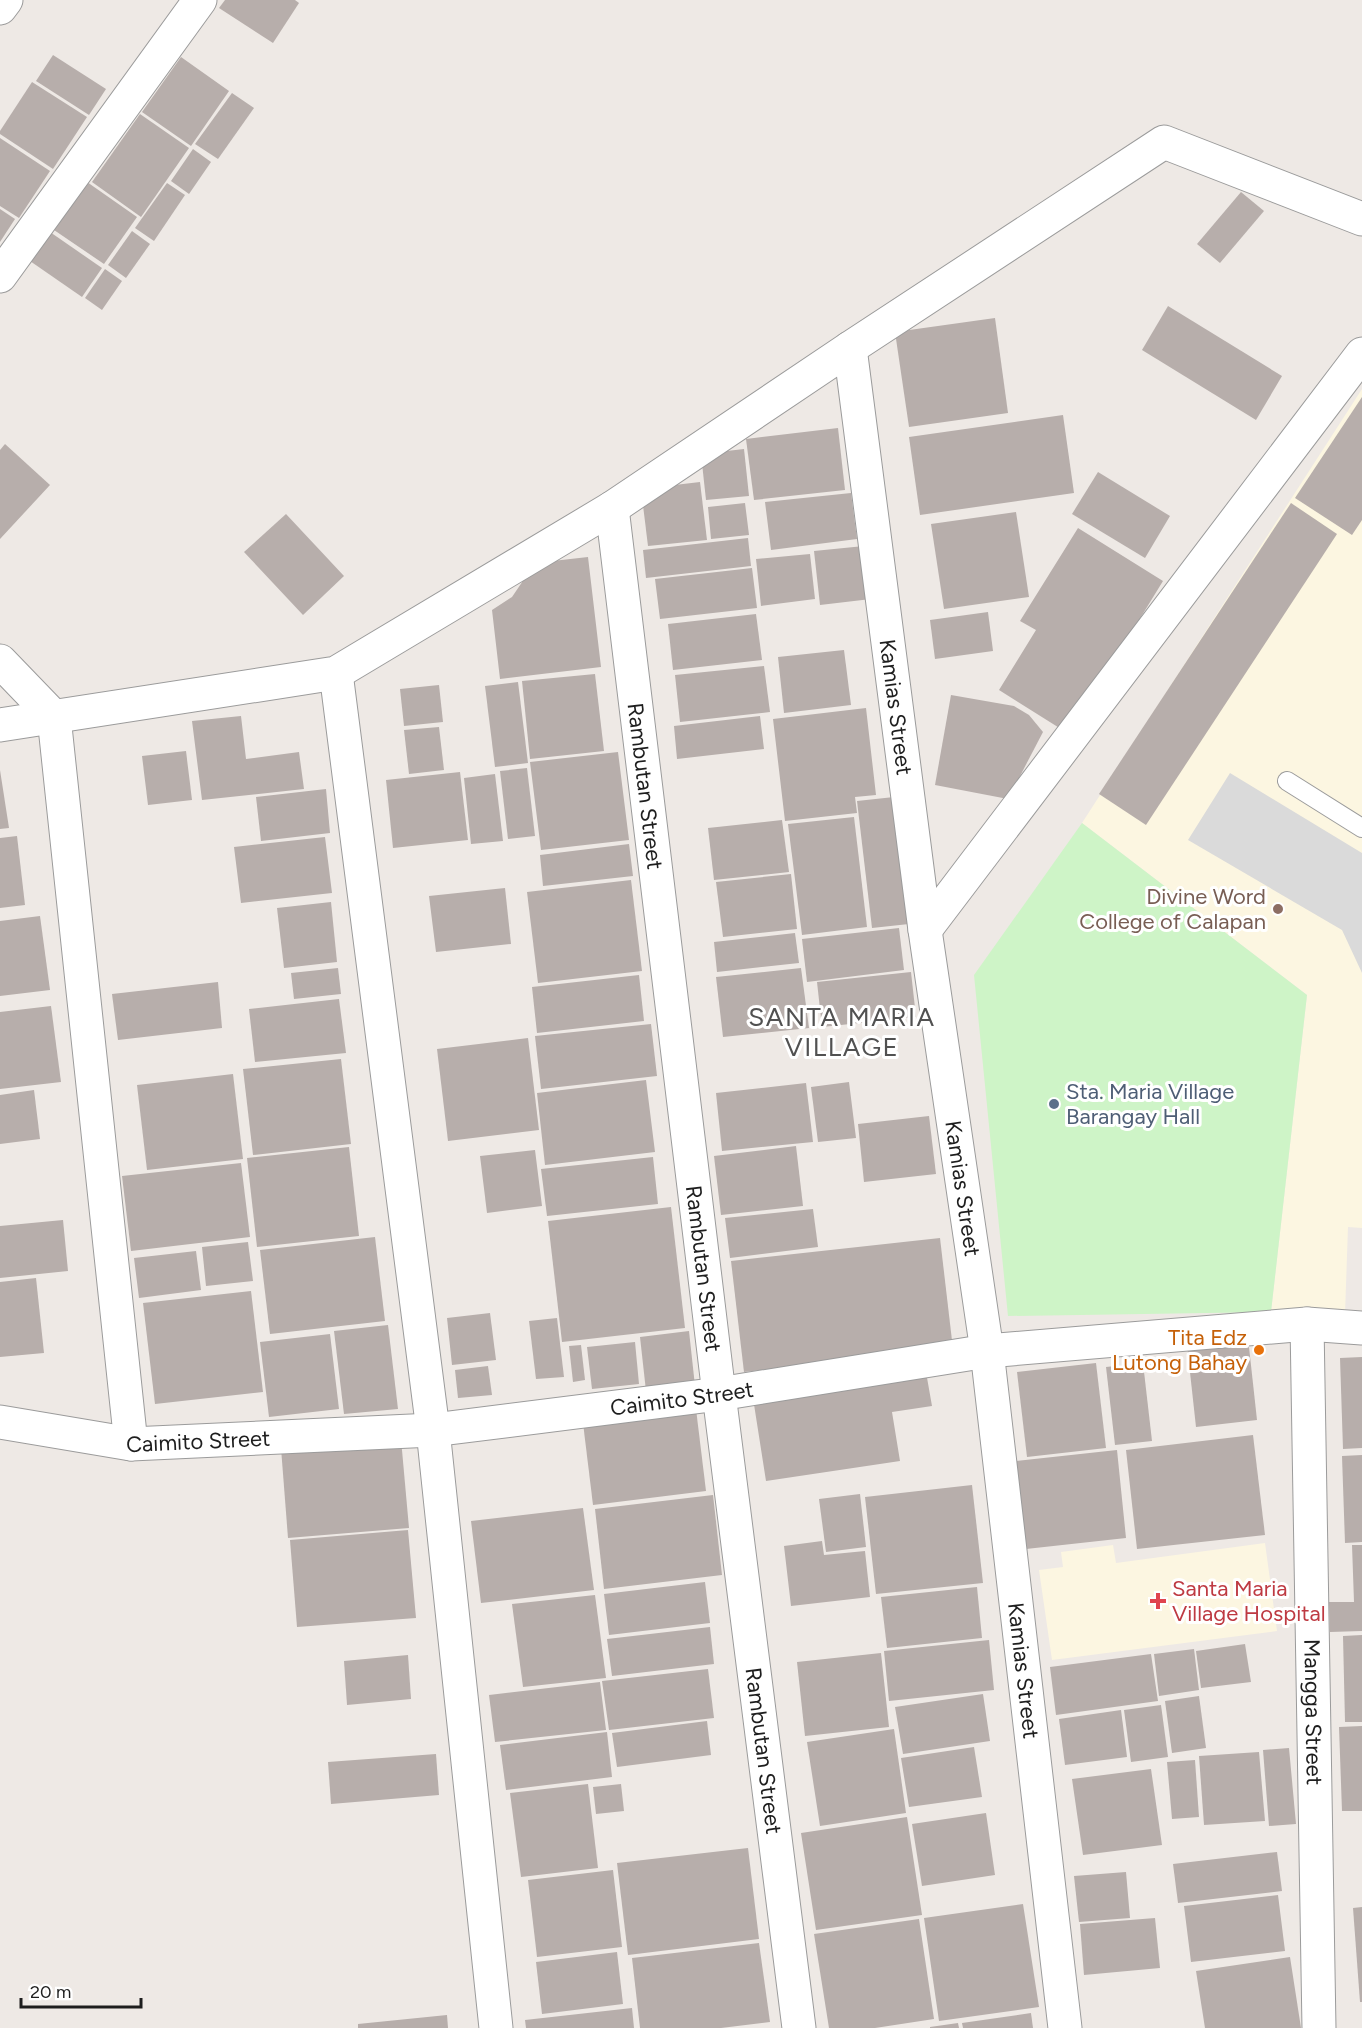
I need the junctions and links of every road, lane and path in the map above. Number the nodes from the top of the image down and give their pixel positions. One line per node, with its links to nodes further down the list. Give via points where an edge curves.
1 (6, 0): 3 (street)
2 (200, 0): 5 (street)
3 (0, 8)
4 (1362, 219): 6 (street, via 1164,142)
5 (0, 276)
6 (850, 348): 8 (street); 15 (street, Kamias Street)
7 (1362, 354): 15 (street)
8 (612, 508): 10 (street); 19 (street, Rambutan Street)
9 (0, 661): 11 (street)
10 (336, 674): 11 (street); 21 (street)
11 (54, 717): 12 (street); 22 (street)
12 (0, 726)
13 (1287, 781): 14 (lane)
14 (1362, 828)
15 (925, 930): 18 (street, Kamias Street)
16 (1307, 1323): 17 (street, Caimito Street); 18 (street, Caimito Street); 26 (street, Mangga Street)
17 (1362, 1328)
18 (987, 1351): 19 (street, Caimito Street); 25 (street, Kamias Street)
19 (719, 1394): 21 (street, Caimito Street); 24 (street, Rambutan Street)
20 (0, 1422): 22 (street, Caimito Street)
21 (433, 1430): 22 (street, Caimito Street); 23 (street)
22 (130, 1444)
23 (496, 2028)
24 (799, 2028)
25 (1065, 2028)
26 (1319, 2028)

